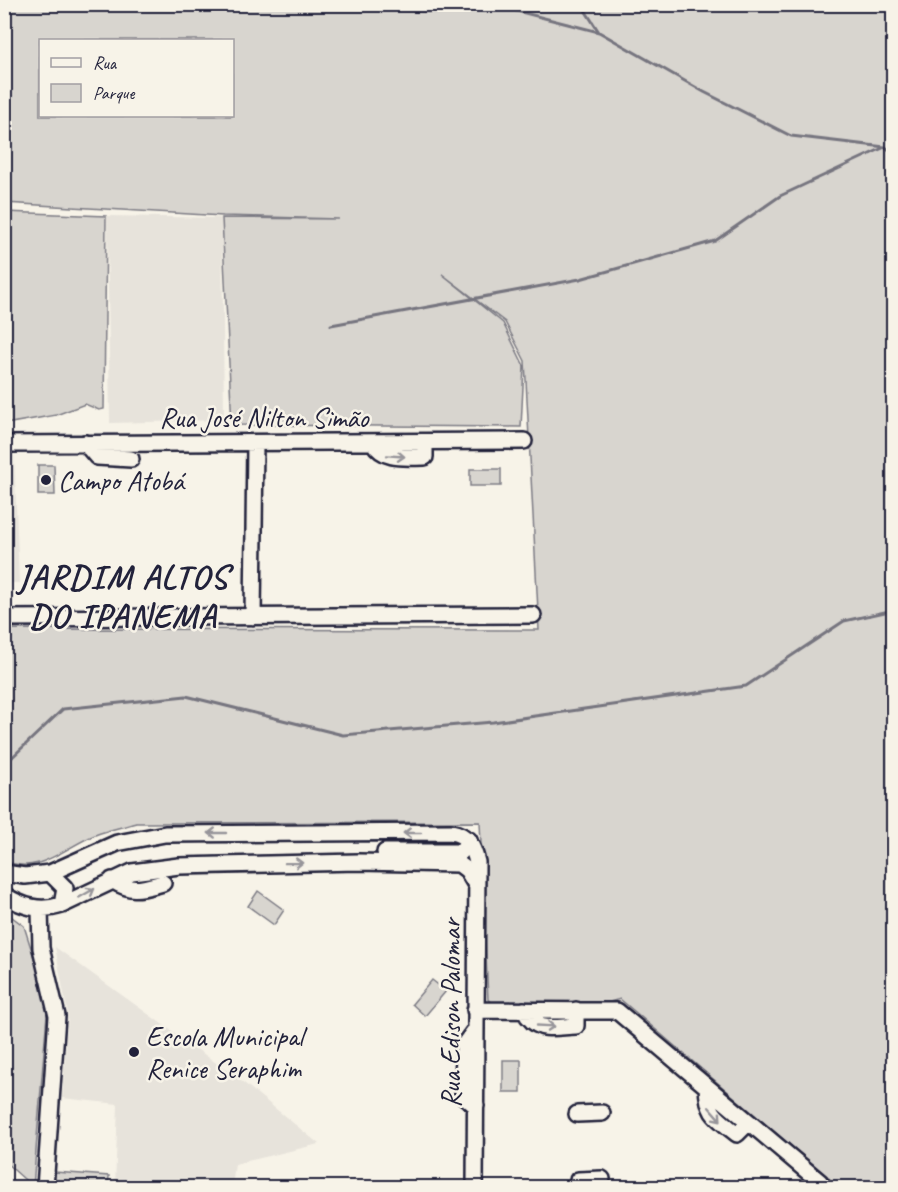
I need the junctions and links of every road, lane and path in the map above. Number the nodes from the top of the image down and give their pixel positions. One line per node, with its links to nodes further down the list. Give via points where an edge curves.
1 (524, 441): 3 (street, Rua José Nilton Simão)
2 (85, 443): 3 (street, Rua José Nilton Simão); 4 (street, Rua José Nilton Simão); 5 (street, via 97,456)
3 (255, 443): 7 (street)
4 (4, 444)
5 (131, 459)
6 (533, 615): 7 (street)
7 (254, 617): 8 (street)
8 (4, 618)
9 (469, 840): 10 (street, via 461,852 379,852); 13 (street, one-way to 13, via 451,832 165,834 117,843); 16 (street, Rua Edison Palomar, via 477,862)
10 (358, 862): 11 (street, one-way to 10); 16 (street, via 459,864)
11 (144, 869): 15 (street); 15 (street, via 163,883 136,890)
12 (4, 873): 14 (street)
13 (50, 873): 14 (street); 18 (street, via 65,888)
14 (25, 876): 17 (street)
15 (112, 880): 18 (street, one-way to 15)
16 (476, 885): 20 (street, Rua Edison Palomar)
17 (10, 899): 19 (street)
18 (62, 905): 19 (street)
19 (40, 909): 25 (street, via 41,948 57,1016)
20 (475, 1011): 26 (street, Rua Edison Palomar); 27 (street, via 617,1011 820,1182)
21 (602, 1113): 22 (street)
22 (577, 1114)
23 (602, 1179): 24 (street)
24 (578, 1180)
25 (45, 1187)
26 (475, 1188)
27 (819, 1188)

